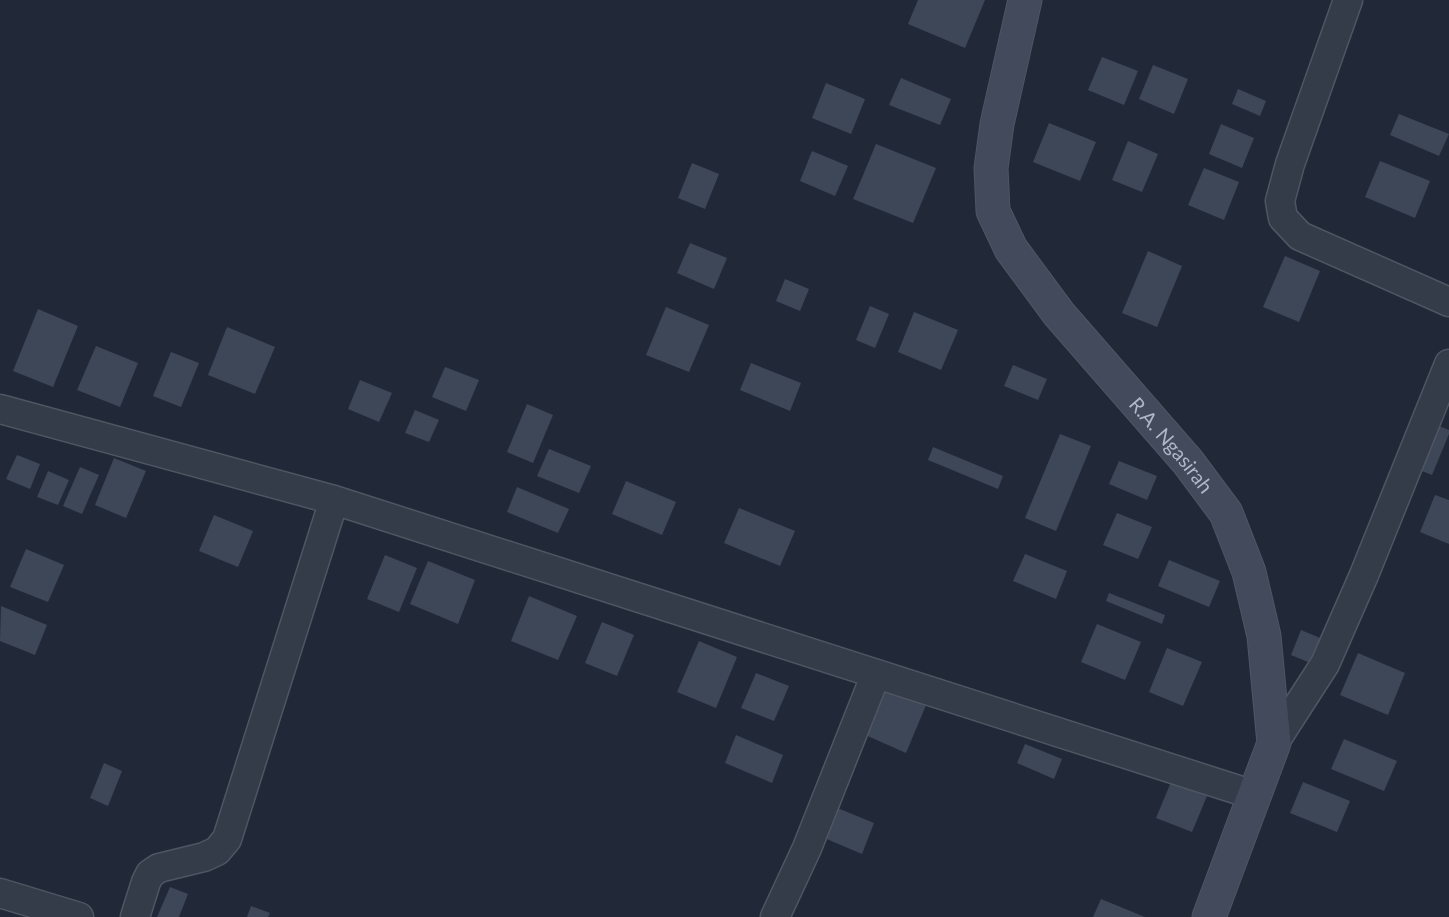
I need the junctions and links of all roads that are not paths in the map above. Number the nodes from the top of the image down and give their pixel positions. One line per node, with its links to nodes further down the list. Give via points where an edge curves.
1 (1025, 0): 8 (street, R.A. Ngasirah, via 997,124 991,168 993,211 1011,249 1059,314 1188,462 1226,513 1249,572 1264,636)
2 (1348, 0): 3 (street, via 1290,164 1280,201 1283,218 1300,236)
3 (1449, 302)
4 (1449, 364): 8 (street, via 1324,664)
5 (0, 409): 6 (street)
6 (334, 500): 7 (street); 12 (street, via 227,839 217,851 204,857 159,868 150,874)
7 (876, 674): 9 (street); 13 (street, via 807,848)
8 (1274, 742): 9 (street, R.A. Ngasirah)
9 (1254, 795): 14 (street, R.A. Ngasirah)
10 (0, 893): 11 (street)
11 (79, 917)
12 (135, 917)
13 (775, 917)
14 (1209, 917)

